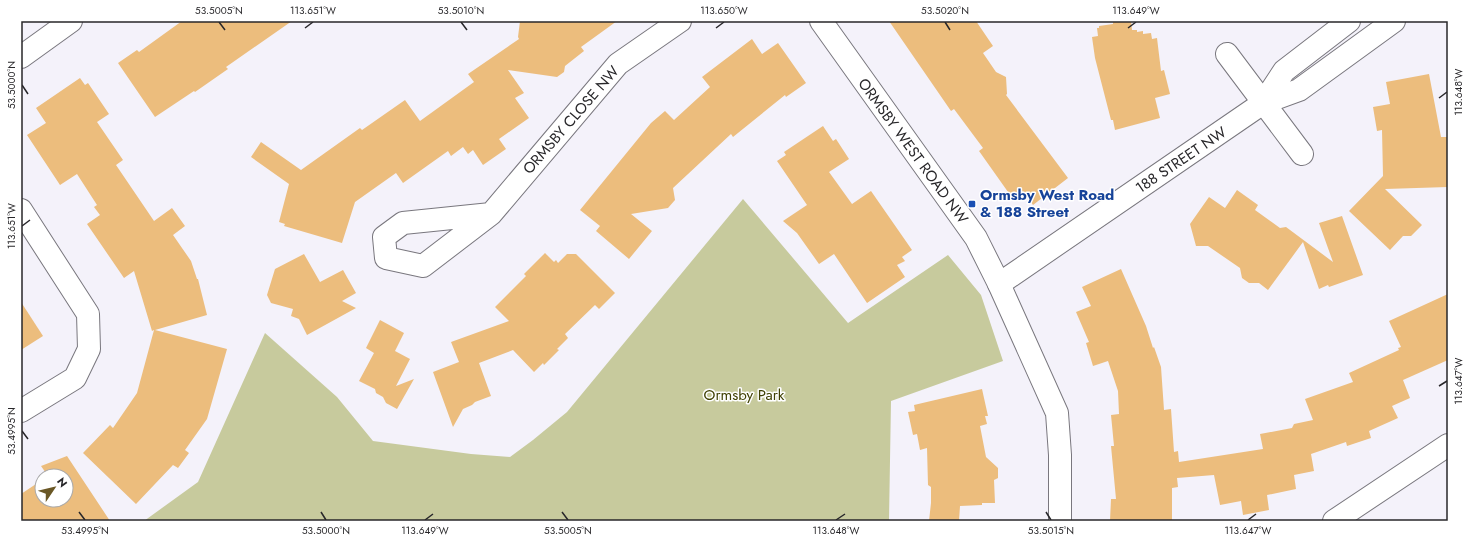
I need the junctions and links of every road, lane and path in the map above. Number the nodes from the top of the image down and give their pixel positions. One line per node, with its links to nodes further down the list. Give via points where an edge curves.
1 (71, 21): 7 (street)
2 (680, 21): 11 (street, ORMSBY CLOSE NW, via 618,64)
3 (821, 21): 12 (street, ORMSBY WEST ROAD NW, via 976,238)
4 (1349, 21): 8 (street, 188 STREET NW, via 1284,70)
5 (1394, 21): 8 (street, 188 STREET NW, via 1299,90)
6 (1227, 54): 8 (street)
7 (21, 57)
8 (1263, 103): 9 (street); 12 (street, 188 STREET NW)
9 (1302, 154)
10 (21, 210): 13 (street, via 88,314 89,349 75,378)
11 (491, 214)
12 (999, 284): 15 (street, ORMSBY WEST ROAD NW, via 1057,413)
13 (21, 411)
14 (1448, 446): 16 (street)
15 (1060, 521)
16 (1334, 521)

